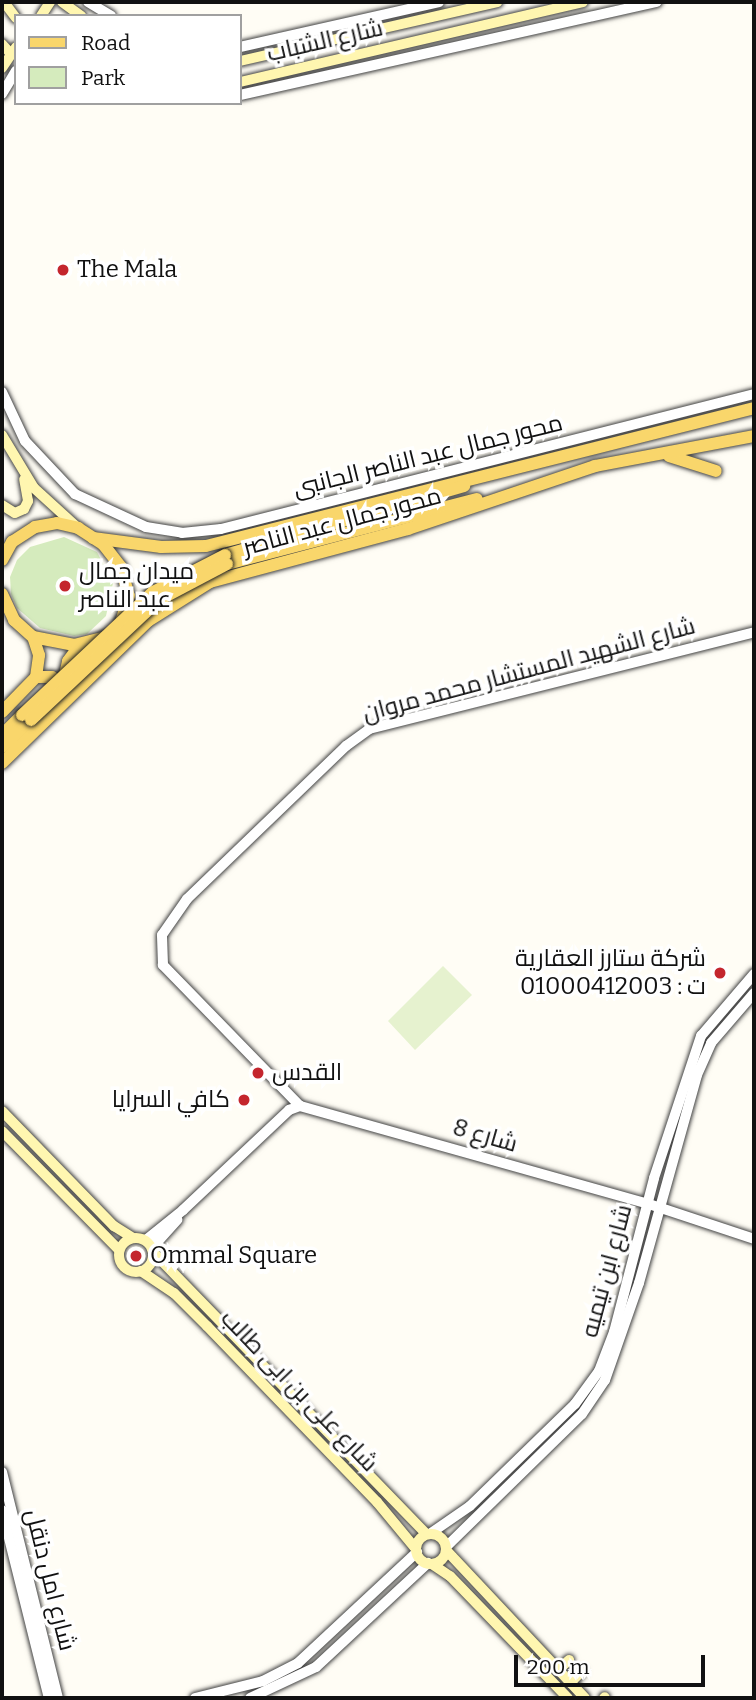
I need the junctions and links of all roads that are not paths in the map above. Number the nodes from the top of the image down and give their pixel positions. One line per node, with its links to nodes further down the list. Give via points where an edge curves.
1 (62, 2): 8 (main road)
2 (88, 2): 9 (street)
3 (439, 2): 12 (street)
4 (497, 2): 14 (main road, شارع الشباب)
5 (583, 2): 17 (main road, شارع الشباب)
6 (657, 2): 19 (street)
7 (5, 3): 10 (main road)
8 (77, 14)
9 (108, 14)
10 (2, 21)
11 (2, 44): 13 (main road)
12 (242, 47)
13 (13, 51): 15 (main road)
14 (242, 61)
15 (2, 68)
16 (14, 74): 18 (street)
17 (242, 82)
18 (2, 94)
19 (242, 95)
20 (2, 392): 32 (street, محور جمال عبد الناصر الجانبى, via 10,417 47,468 75,494 111,513 164,531 199,533)
21 (754, 394): 29 (street, محور جمال عبد الناصر الجانبى)
22 (751, 411): 27 (main road, محور جمال عبد الناصر)
23 (2, 435): 28 (main road)
24 (754, 436): 25 (main road, محور جمال عبد الناصر)
25 (665, 455): 26 (main road); 30 (main road, محور جمال عبد الناصر, via 596,466)
26 (716, 471)
27 (492, 472): 29 (main road, محور جمال عبد الناصر); 47 (main road, bridge, via 451,491 187,570 141,602)
28 (22, 473): 31 (main road, via 27,505 15,513); 33 (main road)
29 (425, 484): 32 (main road, محور جمال عبد الناصر)
30 (493, 498): 37 (main road, محور جمال عبد الناصر, via 408,529 229,574); 48 (main road, bridge, via 458,502 199,575 148,609)
31 (2, 505)
32 (340, 505): 34 (main road, محور جمال عبد الناصر, via 201,546 161,547)
33 (78, 528): 34 (main road); 35 (main road, via 57,523 35,527)
34 (93, 538): 38 (main road, via 113,555 124,575 129,602)
35 (2, 553)
36 (2, 594): 40 (main road)
37 (158, 614): 38 (main road); 45 (main road, محور جمال عبد الناصر)
38 (122, 621): 43 (main road, via 107,636)
39 (2, 622): 40 (main road)
40 (17, 623): 42 (main road)
41 (754, 632): 56 (street, شارع الشهيد المستشار محمد مروان, via 369,729 187,899 162,935 163,965)
42 (33, 637): 43 (main road); 44 (main road, via 39,655)
43 (81, 644): 45 (main road, via 65,668)
44 (36, 677): 45 (main road, via 48,676 58,682); 46 (main road)
45 (64, 703): 49 (main road, محور جمال عبد الناصر)
46 (2, 712)
47 (2, 735)
48 (2, 747)
49 (2, 763)
50 (754, 974): 52 (street, شارع ابن تيميه)
51 (754, 993): 53 (street, شارع ابن تيميه)
52 (711, 1021): 53 (street); 54 (street, شارع ابن تيميه)
53 (721, 1029): 55 (street, شارع ابن تيميه)
54 (701, 1036): 55 (street); 59 (street, شارع ابن تيميه)
55 (711, 1043): 60 (street, شارع ابن تيميه)
56 (300, 1106): 59 (street, شارع 8); 65 (street, via 289,1110 183,1210)
57 (2, 1111): 61 (main road)
58 (2, 1131): 62 (main road, via 56,1195)
59 (646, 1203): 60 (street, شارع 8); 70 (street, شارع ابن تيميه, via 614,1332 592,1382 470,1506)
60 (659, 1207): 64 (street, شارع 8); 71 (street, شارع ابن تيميه, via 622,1340 606,1380 582,1414)
61 (114, 1226): 62 (main road); 63 (main road)
62 (103, 1236): 66 (main road)
63 (133, 1237): 65 (main road); 66 (main road)
64 (754, 1239)
65 (151, 1247): 67 (main road, via 151,1264); 70 (main road, شارع على بن ابى طالب)
66 (119, 1250): 67 (main road, via 125,1268)
67 (141, 1271): 72 (main road, شارع على بن ابى طالب, via 174,1293)
68 (2, 1472): 81 (street, شارع امل دنقل)
69 (2, 1510): 80 (street, شارع امل دنقل)
70 (428, 1534): 71 (main road, via 443,1539); 72 (main road)
71 (446, 1549): 73 (main road, via 440,1561); 75 (main road)
72 (416, 1551): 73 (main road); 78 (street, via 305,1659)
73 (430, 1563): 83 (street, via 316,1667); 84 (main road, via 456,1582)
74 (569, 1660): 75 (main road)
75 (558, 1670): 77 (main road)
76 (581, 1672): 77 (main road)
77 (570, 1683): 85 (main road)
78 (235, 1693): 79 (street)
79 (218, 1696): 82 (street)
80 (50, 1698)
81 (58, 1698)
82 (195, 1698)
83 (250, 1698)
84 (568, 1698)
85 (585, 1698)

